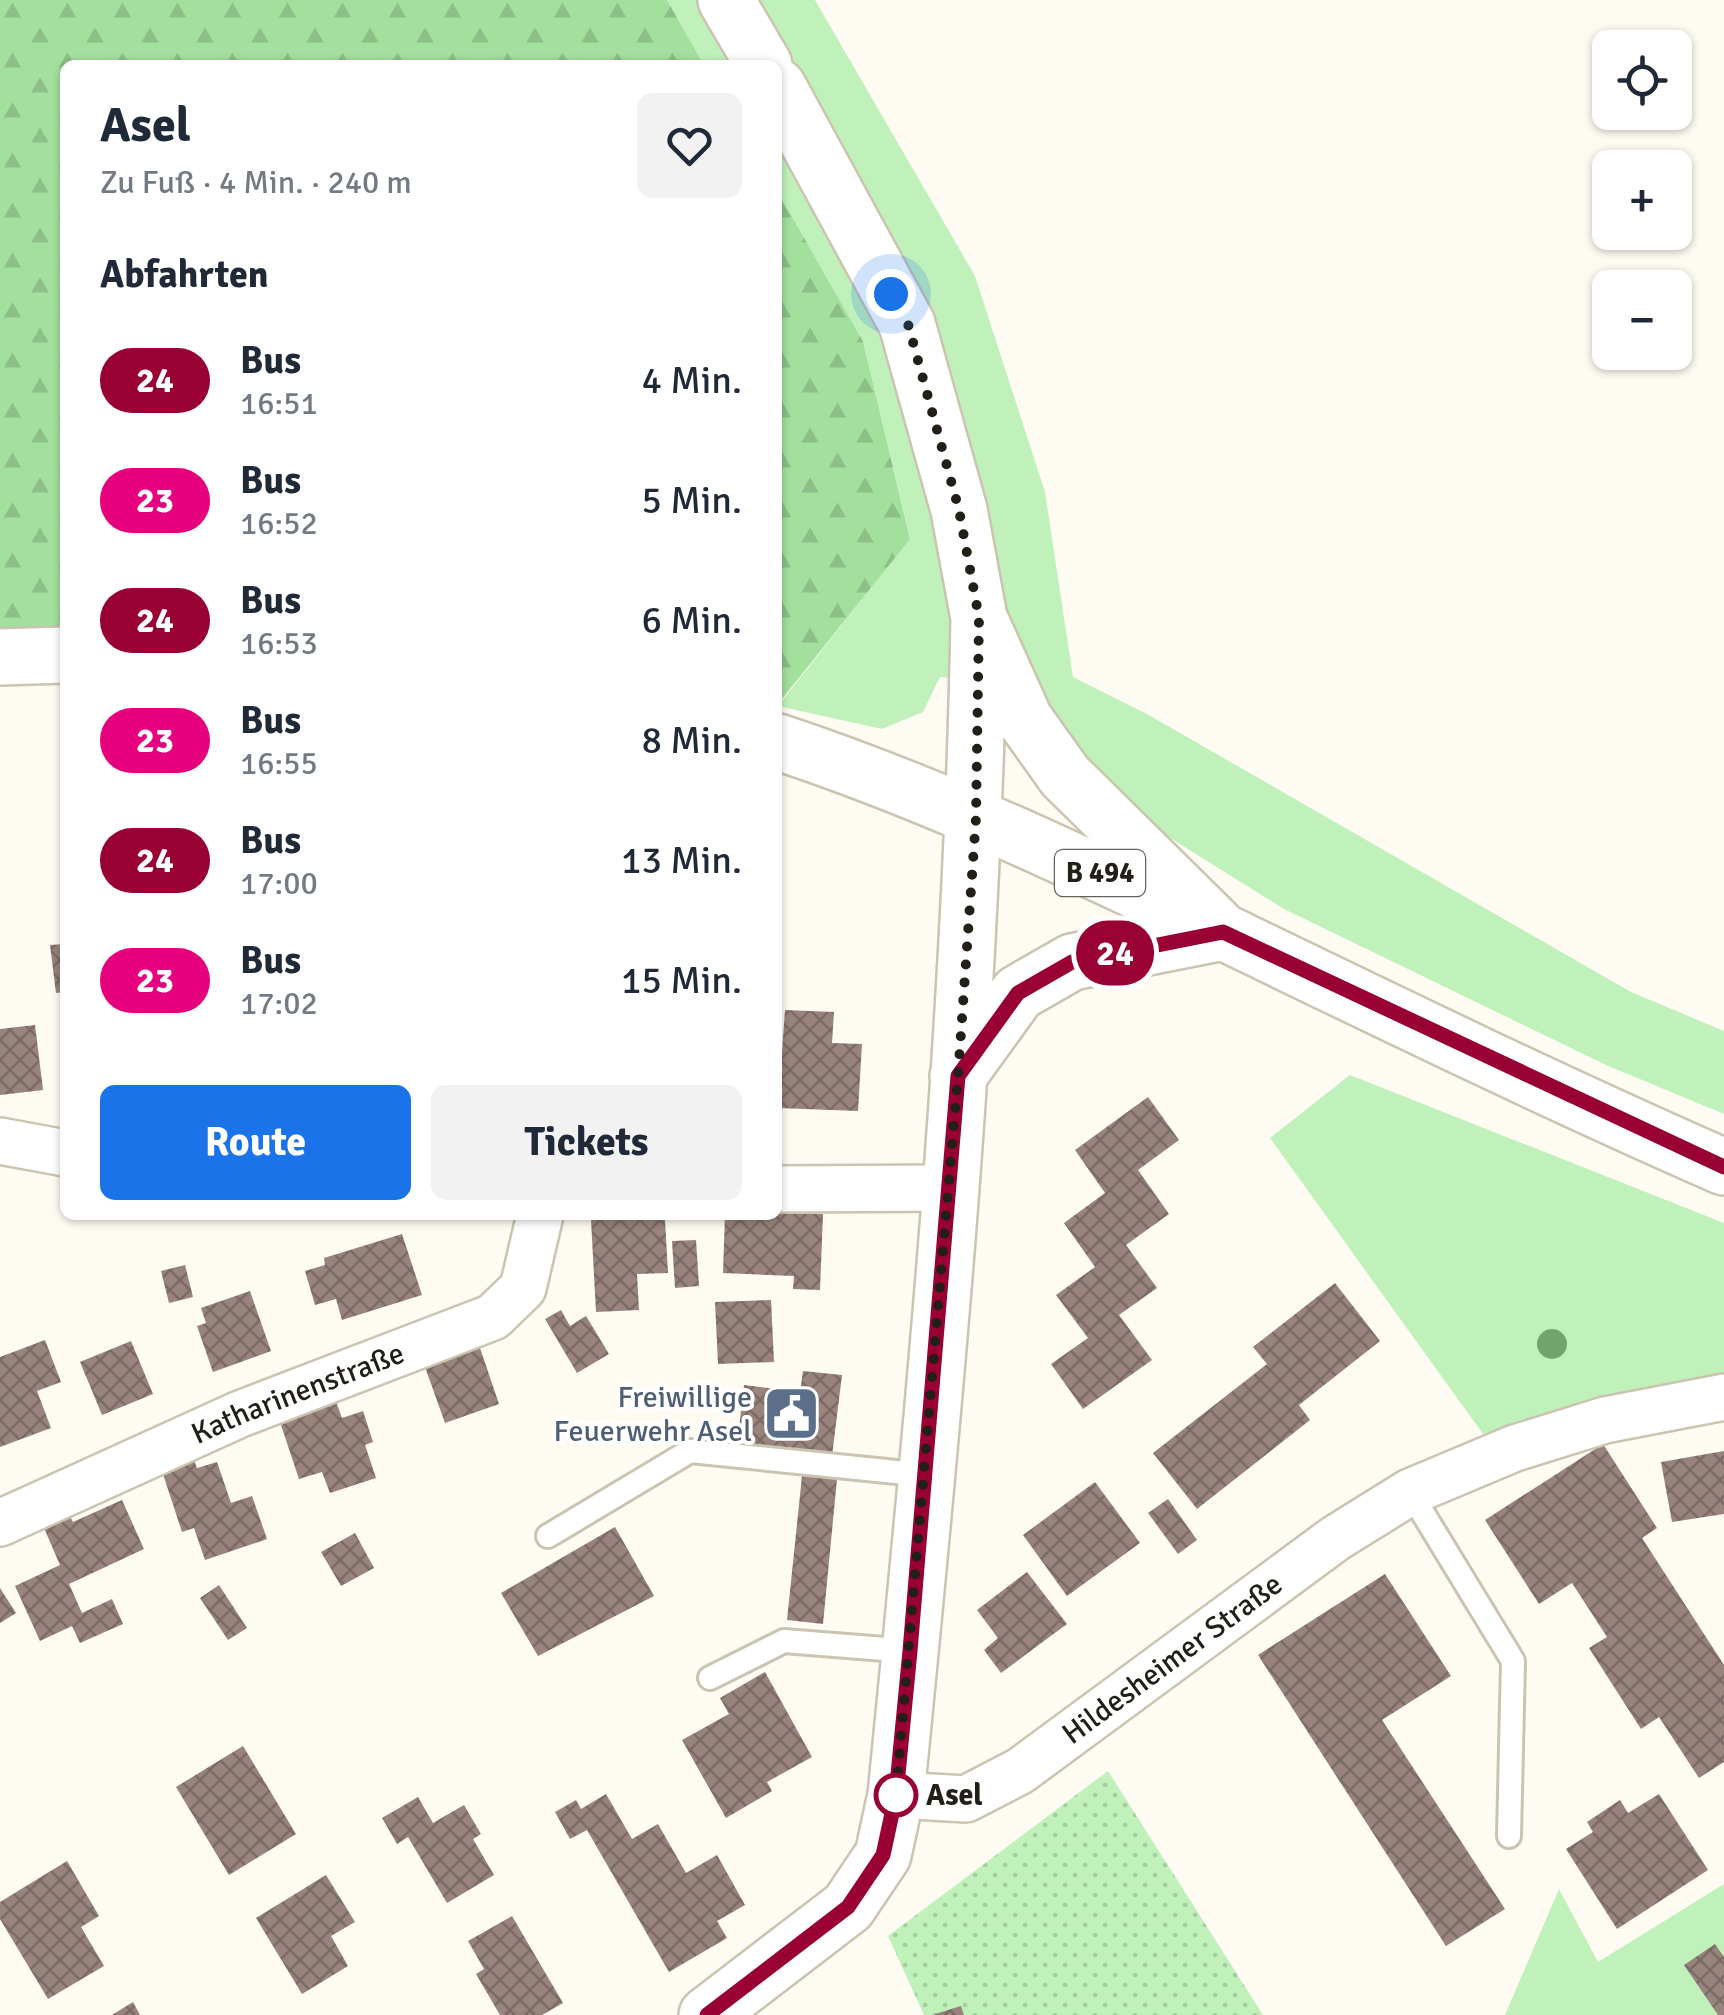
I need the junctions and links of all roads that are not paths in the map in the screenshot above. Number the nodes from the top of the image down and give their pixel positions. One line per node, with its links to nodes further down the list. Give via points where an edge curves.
1 (726, 0): 2 (street)
2 (761, 60)
3 (782, 94): 4 (street, via 908,324 959,510)
4 (979, 618): 8 (street); 9 (street, via 1025,720 1065,776)
5 (60, 655): 6 (street)
6 (0, 657)
7 (782, 744): 8 (street, B 494)
8 (976, 818): 9 (street, B 494); 10 (street)
9 (1223, 932): 10 (street, via 1072,962 1018,993); 13 (street, B 494)
10 (958, 1076): 14 (street)
11 (0, 1141): 12 (street)
12 (60, 1152)
13 (1724, 1167)
14 (949, 1188): 15 (street); 18 (street)
15 (782, 1189)
16 (539, 1220): 20 (street, Katharinenstraße, via 523,1288 493,1317 240,1414)
17 (1724, 1397): 19 (street, Hildesheimer Straße, via 1605,1420)
18 (926, 1476): 21 (lane, via 690,1451); 22 (street)
19 (1410, 1492): 24 (street, Hildesheimer Straße, via 1336,1538 1020,1771 966,1799); 25 (lane, via 1513,1662)
20 (0, 1523)
21 (548, 1536)
22 (910, 1651): 23 (lane, via 784,1640); 24 (street)
23 (710, 1678)
24 (896, 1795): 26 (street, via 883,1855 848,1907)
25 (1509, 1836)
26 (707, 2015)

